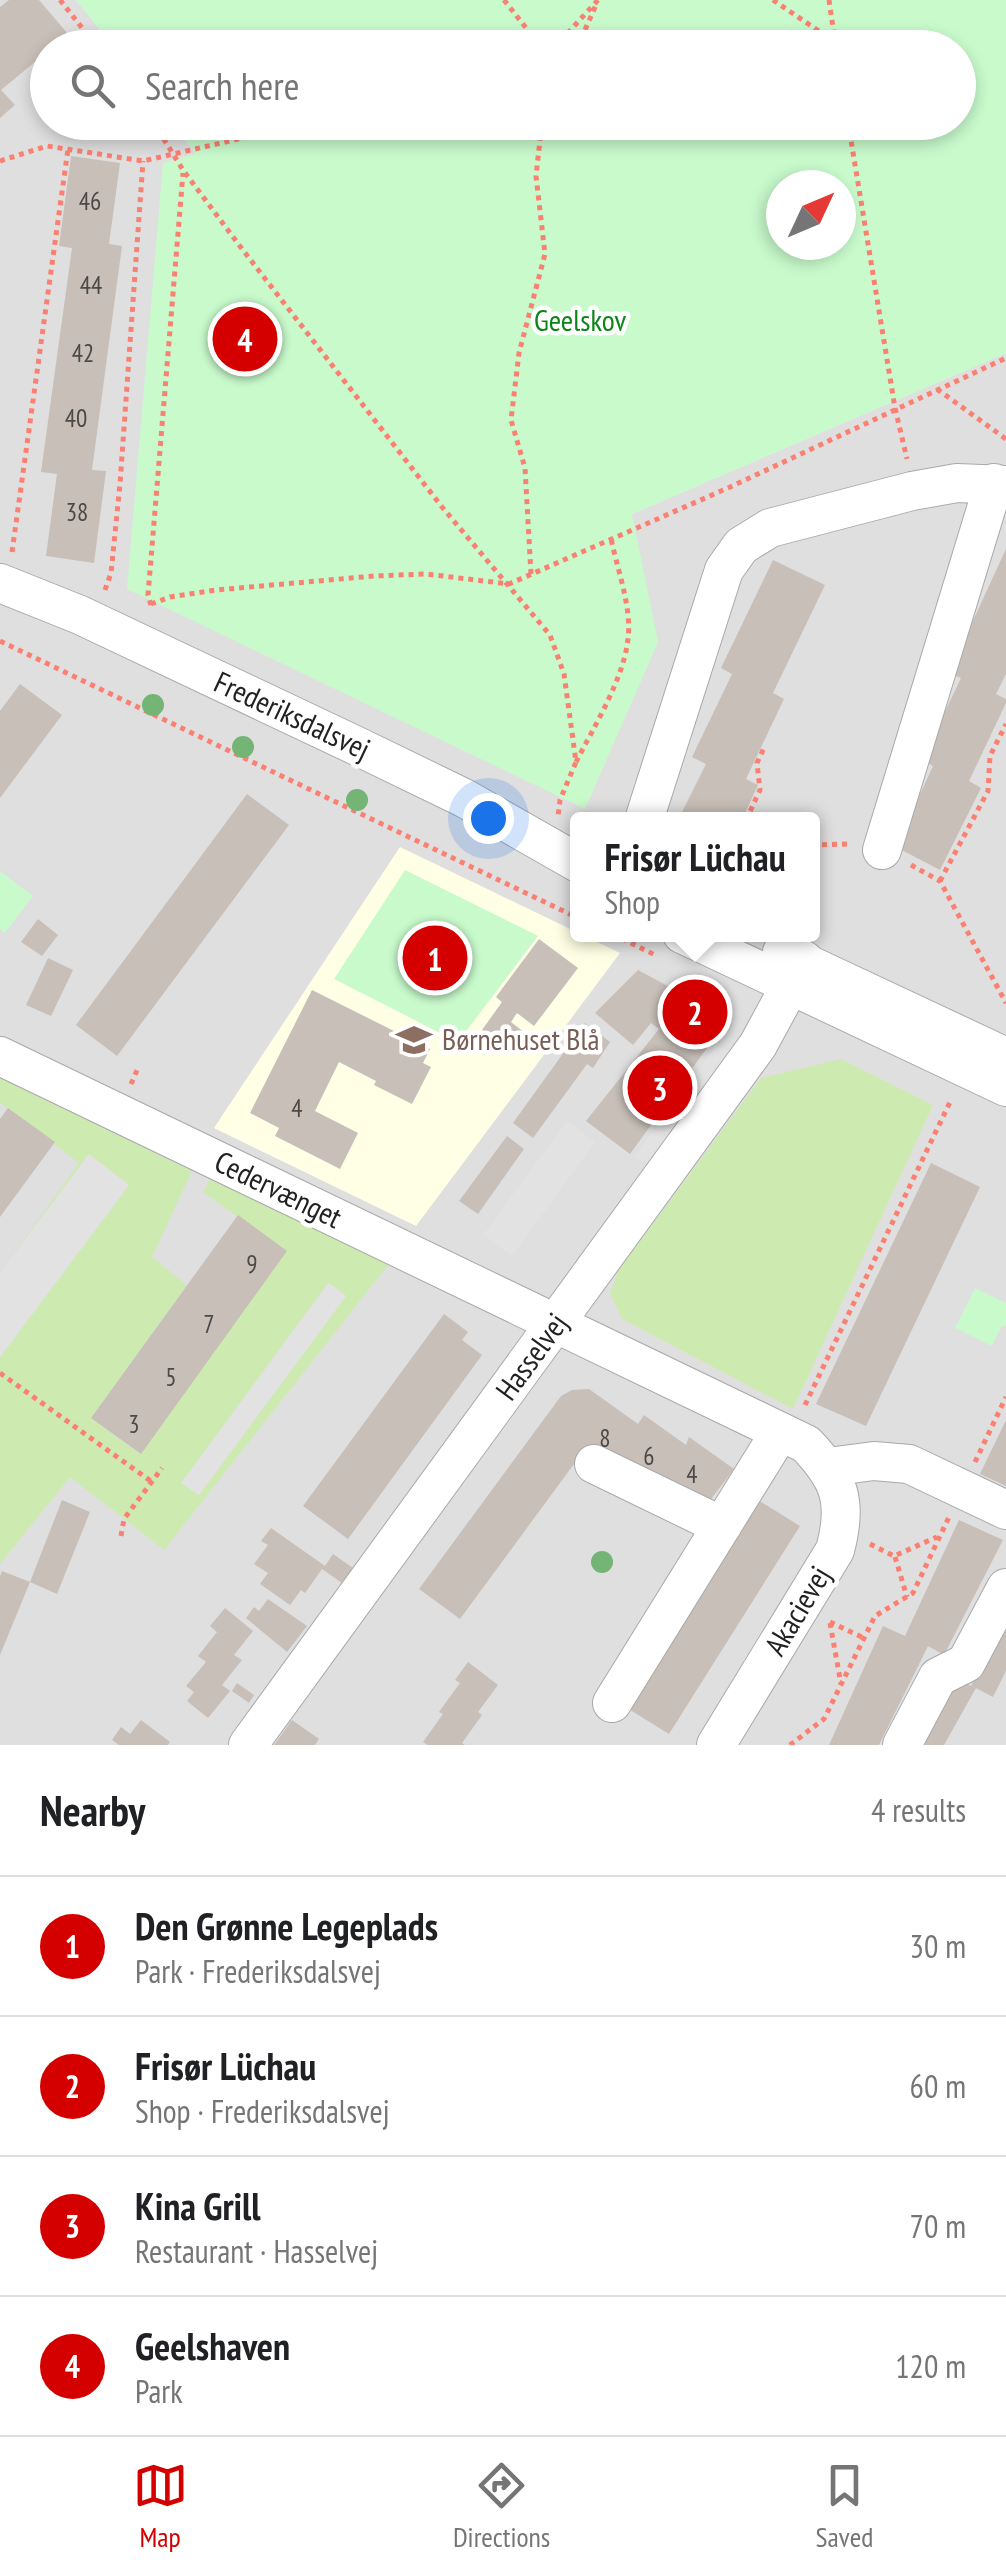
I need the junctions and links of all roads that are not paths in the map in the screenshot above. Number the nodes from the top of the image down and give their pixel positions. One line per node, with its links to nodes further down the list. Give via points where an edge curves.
1 (1000, 484): 4 (street, via 912,491 770,528 741,546 724,570); 5 (street)
2 (6, 569): 6 (street, Frederiksdalsvej, via 80,615 464,798)
3 (0, 606): 7 (street, Frederiksdalsvej)
4 (647, 812)
5 (882, 850)
6 (562, 855)
7 (570, 878)
8 (706, 942): 10 (street)
9 (747, 942): 10 (street)
10 (798, 973): 12 (street); 13 (street, Hasselvej, via 758,1045)
11 (0, 1056): 13 (street, Cedervænget)
12 (1003, 1066)
13 (556, 1324): 14 (street); 21 (street, Hasselvej)
14 (785, 1434): 16 (street); 18 (street)
15 (594, 1464): 18 (street)
16 (828, 1467): 17 (street, via 909,1464); 22 (street, Akacievej, via 840,1494 835,1550)
17 (1006, 1510)
18 (722, 1526): 20 (street)
19 (1006, 1588): 23 (street, via 966,1663 938,1677)
20 (612, 1703)
21 (248, 1745)
22 (716, 1745)
23 (902, 1745)

